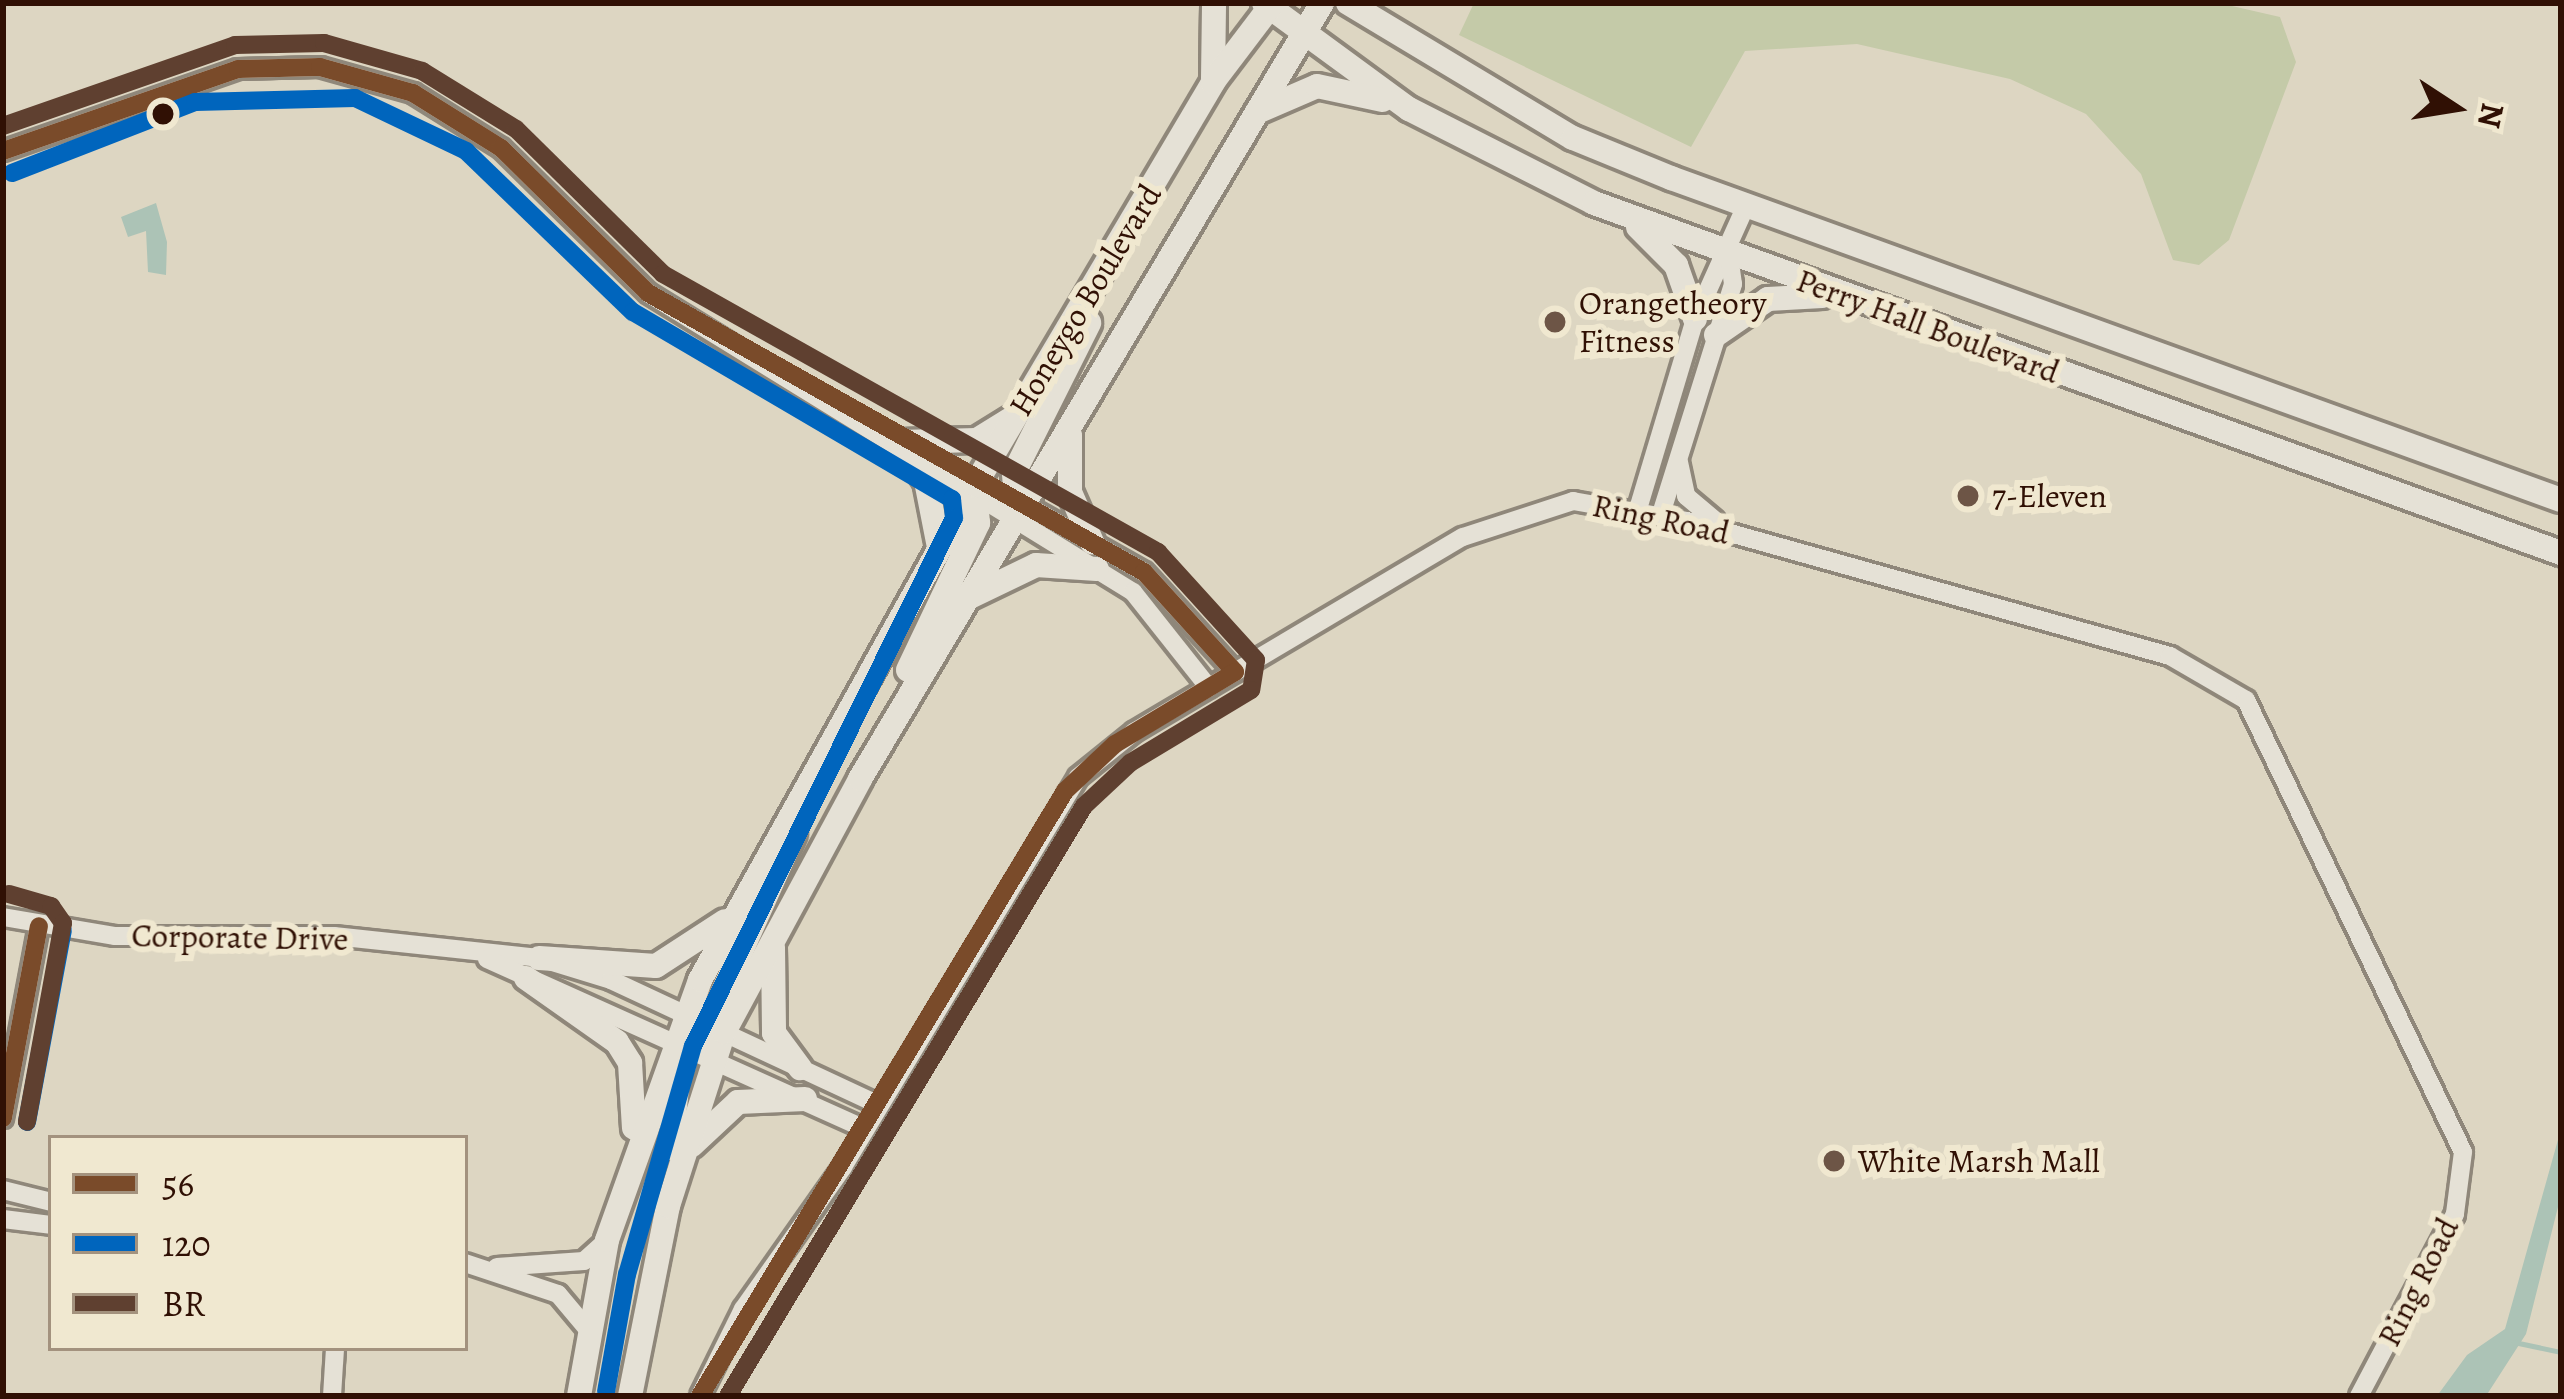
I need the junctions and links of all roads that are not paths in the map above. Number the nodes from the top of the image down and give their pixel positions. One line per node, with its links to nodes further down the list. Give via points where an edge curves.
1 (1214, 3): 6 (main road)
2 (1322, 3): 5 (main road, Honeygo Boulevard)
3 (1348, 3): 10 (main road, Perry Hall Boulevard, via 1574,138)
4 (1269, 5): 5 (main road, Perry Hall Boulevard); 6 (main road, Honeygo Boulevard)
5 (1301, 36): 7 (main road, Perry Hall Boulevard); 8 (main road, Honeygo Boulevard)
6 (1213, 82): 13 (main road, Honeygo Boulevard)
7 (1409, 109): 8 (main road, via 1317,86); 11 (main road, Perry Hall Boulevard)
8 (1255, 114): 18 (main road, Honeygo Boulevard)
9 (3, 151): 19 (street, via 189,78 320,67 363,75 453,112 648,292)
10 (1745, 208): 12 (street); 22 (main road, Perry Hall Boulevard)
11 (1628, 218): 12 (main road, Perry Hall Boulevard); 15 (main road, via 1676,266)
12 (1729, 254): 14 (main road, Perry Hall Boulevard); 15 (street); 16 (street, via 1733,284)
13 (1110, 258): 17 (main road, Honeygo Boulevard); 23 (main road)
14 (1843, 296): 16 (main road, via 1768,299); 29 (main road, Perry Hall Boulevard)
15 (1695, 320): 24 (street)
16 (1716, 335): 20 (street)
17 (1020, 412): 19 (main road, via 976,440); 21 (main road, Honeygo Boulevard)
18 (1070, 429): 23 (main road, Honeygo Boulevard); 27 (main road, via 1070,492)
19 (900, 442): 21 (street); 28 (main road, via 926,481)
20 (1678, 453): 25 (street); 26 (street, via 1693,508)
21 (974, 484): 23 (street); 28 (main road, Honeygo Boulevard); 35 (main road, via 978,523)
22 (2561, 500)
23 (1018, 507): 27 (street); 30 (street); 31 (main road, Honeygo Boulevard)
24 (1638, 509): 25 (street, Ring Road); 32 (street, Ring Road, via 1574,501 1502,518)
25 (1661, 514): 26 (street, Ring Road)
26 (1740, 535): 64 (street, Ring Road, via 2170,656 2246,700 2463,1152 2455,1214)
27 (1092, 542): 32 (street, via 1180,602)
28 (939, 547): 34 (main road, Honeygo Boulevard)
29 (2561, 553)
30 (1097, 569): 31 (main road, via 1036,565); 33 (street, via 1156,611)
31 (965, 601): 35 (main road, Honeygo Boulevard)
32 (1235, 672): 33 (street, Ring Road)
33 (1209, 688): 45 (street, Ring Road, via 1114,744 1065,791)
34 (801, 795): 36 (main road, Honeygo Boulevard); 42 (main road, via 793,840)
35 (838, 818): 39 (main road, Honeygo Boulevard)
36 (736, 911): 40 (main road, via 656,967); 41 (main road, Honeygo Boulevard)
37 (3, 917): 38 (street, Corporate Drive)
38 (39, 926): 40 (street, Corporate Drive, via 334,936); 46 (street)
39 (776, 928): 42 (main road, Honeygo Boulevard); 43 (main road, via 767,1000 774,1033)
40 (533, 968): 41 (street, Corporate Drive); 41 (street, Corporate Drive); 48 (main road, via 598,1021 630,1064)
41 (682, 1030): 42 (street); 42 (street, Corporate Drive); 48 (main road, Honeygo Boulevard); 57 (main road)
42 (717, 1038): 43 (street); 44 (street); 49 (main road, Honeygo Boulevard)
43 (800, 1068): 45 (street)
44 (805, 1099): 47 (street); 49 (main road, via 738,1102)
45 (879, 1105): 47 (street, Ring Road)
46 (3, 1118)
47 (866, 1129): 63 (street, Ring Road, via 743,1309)
48 (634, 1154): 54 (main road, Honeygo Boulevard)
49 (683, 1156): 57 (main road, Honeygo Boulevard)
50 (3, 1190): 51 (street)
51 (48, 1201)
52 (3, 1219): 53 (street)
53 (48, 1226)
54 (607, 1240): 56 (street, via 584,1262); 58 (main road, Honeygo Boulevard)
55 (468, 1264): 56 (street)
56 (497, 1268): 58 (street, via 558,1294)
57 (650, 1281): 62 (main road, Honeygo Boulevard)
58 (589, 1331): 61 (main road, Honeygo Boulevard)
59 (335, 1351): 60 (street)
60 (332, 1396)
61 (579, 1396)
62 (630, 1396)
63 (700, 1396)
64 (2359, 1396)

